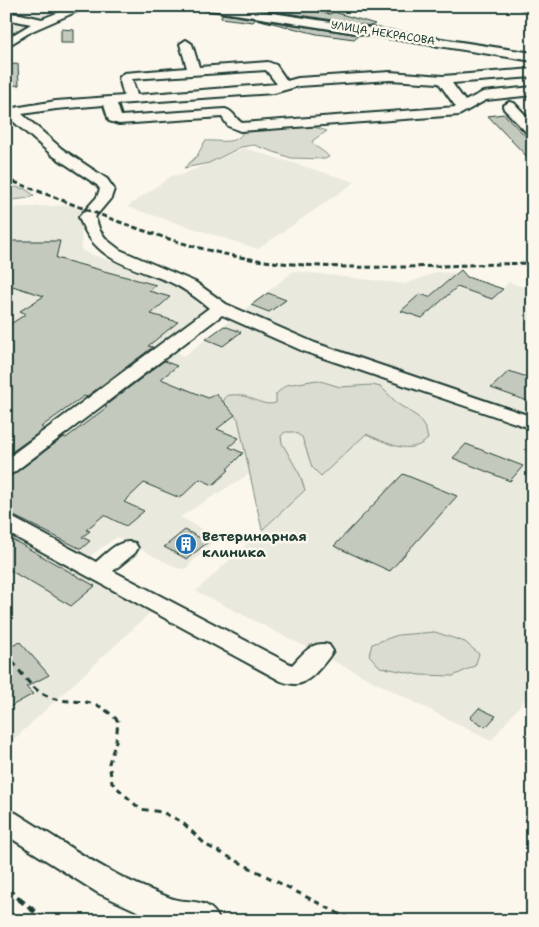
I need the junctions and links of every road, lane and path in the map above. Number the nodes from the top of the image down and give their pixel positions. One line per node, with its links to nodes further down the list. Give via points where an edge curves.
1 (84, 6): 6 (street)
2 (204, 6): 9 (street, УЛИЦА НЕКРАСОВА)
3 (524, 6): 4 (street)
4 (533, 8)
5 (10, 13): 6 (street)
6 (42, 23): 7 (street)
7 (6, 44)
8 (186, 44): 10 (street)
9 (533, 57)
10 (194, 72): 13 (street, via 268,66); 15 (street, via 125,78)
11 (533, 73): 12 (street)
12 (443, 80): 13 (street, via 390,76 298,82); 18 (street)
13 (284, 86): 15 (street)
14 (533, 91): 18 (street, via 483,96)
15 (132, 100): 16 (street)
16 (110, 102): 18 (street, via 114,118 119,120 225,113 240,127 450,112); 19 (street)
17 (533, 102): 20 (street, via 504,106)
18 (463, 107)
19 (8, 110): 21 (street, via 57,152 102,182 107,190 104,198 87,217 89,228 98,242 132,263 190,285)
20 (533, 131)
21 (220, 308): 22 (street, via 309,348); 23 (street)
22 (533, 422)
23 (6, 469)
24 (6, 523): 26 (street)
25 (127, 548): 26 (street)
26 (98, 572): 27 (street, via 290,675 297,675)
27 (321, 651)
28 (6, 653): 31 (path, via 42,694 91,701 109,709 118,721 109,764 112,783 140,809 162,812 182,822 206,845)
29 (6, 821): 30 (street, via 108,884 172,913 193,913)
30 (206, 921)
31 (353, 921)

